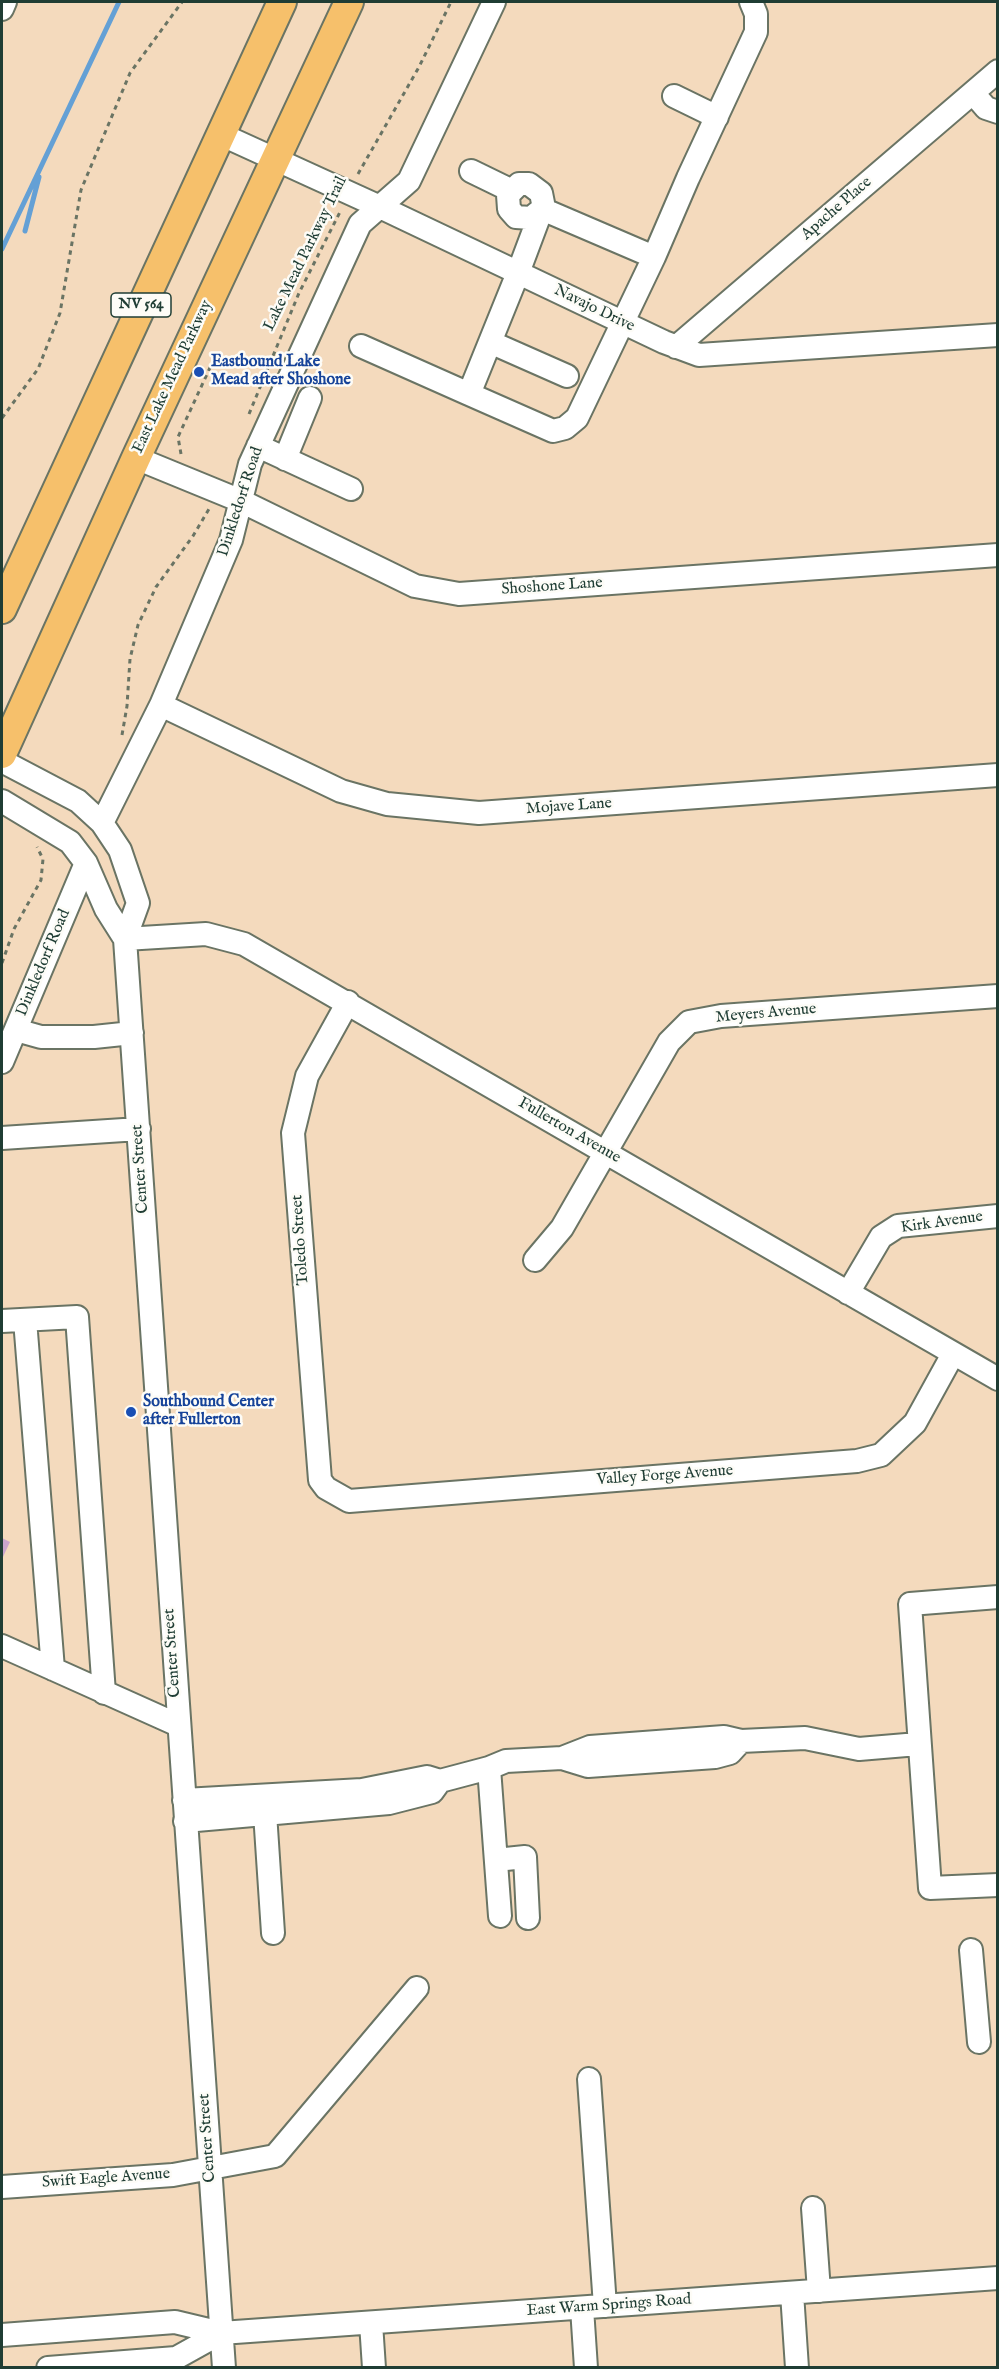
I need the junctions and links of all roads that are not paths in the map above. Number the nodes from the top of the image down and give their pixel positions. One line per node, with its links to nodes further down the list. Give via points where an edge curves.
1 (5, 2): 6 (street)
2 (282, 2): 12 (main road, NV 564)
3 (349, 2): 13 (main road, East Lake Mead Parkway)
4 (494, 2): 15 (street, Dinkledorf Road, via 409,181)
5 (751, 2): 11 (street, via 756,32)
6 (2, 9)
7 (998, 71): 8 (street, Apache Place)
8 (973, 93): 10 (street, via 986,108); 23 (street, Apache Place)
9 (674, 96): 11 (street)
10 (998, 112)
11 (717, 117): 17 (street)
12 (220, 134): 13 (street, Navajo Drive); 33 (main road, NV 564)
13 (275, 160): 15 (street, Navajo Drive); 28 (main road, East Lake Mead Parkway)
14 (471, 171): 16 (street, via 510,190 524,183 534,185 541,193)
15 (380, 207): 18 (street, Navajo Drive); 27 (street, Dinkledorf Road, via 360,224)
16 (542, 208): 17 (street); 18 (street)
17 (654, 257): 19 (street)
18 (518, 273): 19 (street, Navajo Drive); 21 (street)
19 (623, 323): 23 (street, Navajo Drive); 25 (street, via 577,418 565,428 553,430)
20 (998, 335): 23 (street, Navajo Drive, via 731,354 699,355)
21 (490, 342): 24 (street); 25 (street)
22 (361, 346): 25 (street)
23 (676, 347)
24 (567, 376)
25 (469, 394)
26 (310, 398): 29 (street)
27 (258, 446): 29 (street); 31 (street, Dinkledorf Road)
28 (135, 458): 31 (street, Shoshone Lane); 35 (main road, East Lake Mead Parkway)
29 (285, 459): 30 (street)
30 (351, 489)
31 (240, 501): 32 (street, Shoshone Lane, via 415,586 459,594); 34 (street, Dinkledorf Road, via 231,540)
32 (998, 555)
33 (2, 609)
34 (160, 705): 37 (street, Mojave Lane, via 341,791 387,804 479,813); 39 (street, Dinkledorf Road)
35 (2, 754)
36 (2, 761): 39 (street, Center Street, via 78,801)
37 (998, 775)
38 (2, 801): 40 (street, Center Street, via 70,843)
39 (102, 823): 41 (street, Center Street, via 120,850 138,903)
40 (86, 863): 41 (street, Center Street, via 106,909); 44 (street, Dinkledorf Road)
41 (125, 939): 43 (street, Fullerton Avenue, via 206,934 244,944); 45 (street, Center Street)
42 (998, 996): 49 (street, Meyers Avenue, via 721,1016 689,1022 669,1042)
43 (348, 1002): 49 (street, Fullerton Avenue); 57 (street, Toledo Street, via 307,1076 293,1133 320,1479)
44 (16, 1030): 45 (street, via 41,1037); 46 (street, Dinkledorf Road)
45 (132, 1033): 47 (street, Center Street)
46 (2, 1062)
47 (139, 1129): 48 (street); 62 (street, Center Street)
48 (2, 1138)
49 (606, 1152): 51 (street, Meyers Avenue, via 562,1228); 52 (street, Fullerton Avenue)
50 (998, 1216): 52 (street, Kirk Avenue, via 898,1226 881,1237)
51 (535, 1260)
52 (848, 1293): 55 (street, Fullerton Avenue)
53 (25, 1320): 54 (street); 60 (street); 61 (street, via 77,1317)
54 (2, 1322)
55 (953, 1354): 56 (street, Fullerton Avenue); 57 (street, Valley Forge Avenue, via 915,1424 881,1455 857,1461 349,1501)
56 (998, 1379)
57 (326, 1488)
58 (998, 1597): 63 (street, via 910,1604)
59 (2, 1646): 60 (street)
60 (53, 1669): 61 (street)
61 (104, 1693): 62 (street)
62 (178, 1725): 66 (street, Center Street)
63 (918, 1744): 64 (street, via 859,1749 805,1738 741,1741 724,1756 660,1751 588,1766 562,1758 506,1761); 68 (street, via 930,1888)
64 (489, 1768): 65 (street, via 440,1781 432,1792 388,1803 336,1800); 67 (street)
65 (265, 1805): 66 (street); 71 (street)
66 (184, 1810): 76 (street, Center Street)
67 (496, 1860): 69 (street); 70 (street, via 525,1857)
68 (998, 1885)
69 (500, 1916)
70 (528, 1918)
71 (273, 1933)
72 (971, 1950): 74 (street)
73 (417, 1988): 76 (street, Swift Eagle Avenue, via 275,2156)
74 (979, 2042)
75 (590, 2079): 82 (street)
76 (210, 2168): 77 (street, Swift Eagle Avenue, via 173,2175); 85 (street, Center Street)
77 (2, 2187)
78 (813, 2208): 80 (street)
79 (998, 2278): 80 (street, East Warm Springs Road)
80 (819, 2291): 81 (street, East Warm Springs Road)
81 (792, 2293): 82 (street, East Warm Springs Road); 91 (street)
82 (605, 2306): 83 (street, East Warm Springs Road)
83 (582, 2308): 84 (street, East Warm Springs Road); 90 (street)
84 (371, 2323): 85 (street, East Warm Springs Road); 89 (street)
85 (221, 2333): 86 (street, East Warm Springs Road, via 175,2322); 87 (street, East Warm Springs Road, via 176,2358); 88 (street, Center Street)
86 (2, 2335)
87 (48, 2367)
88 (224, 2367)
89 (374, 2367)
90 (586, 2367)
91 (798, 2367)

